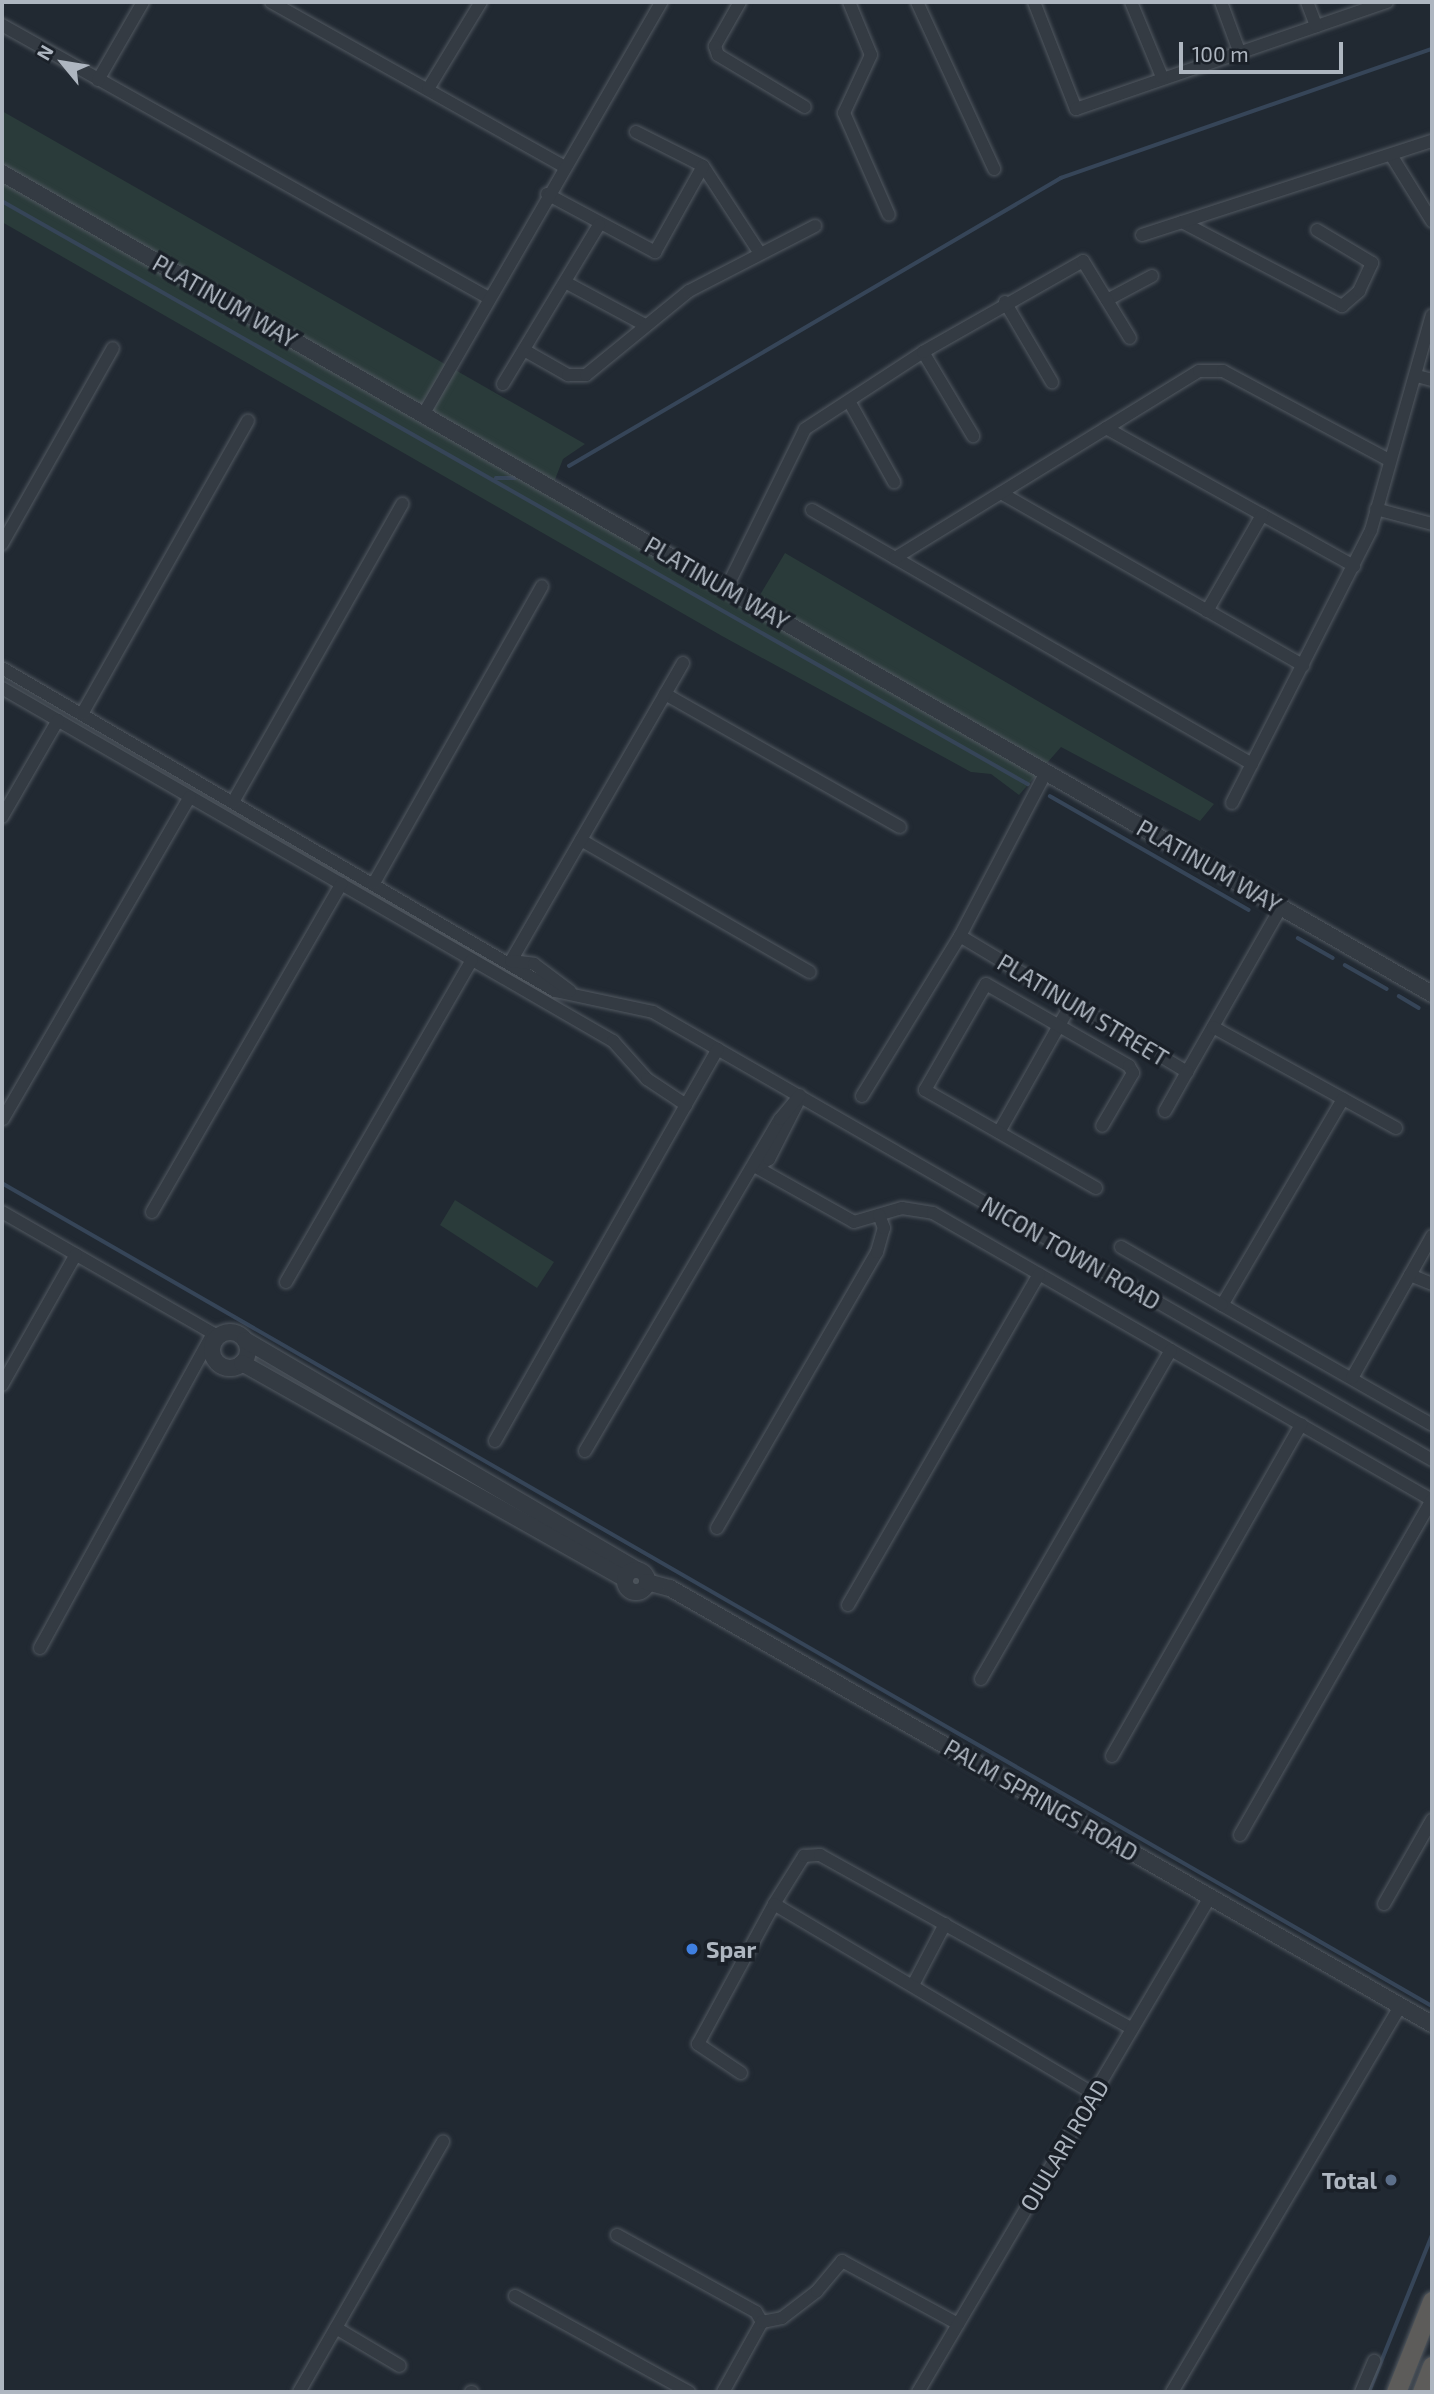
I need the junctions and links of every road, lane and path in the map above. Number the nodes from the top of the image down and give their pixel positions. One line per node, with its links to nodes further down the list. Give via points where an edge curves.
1 (142, 2): 17 (street)
2 (271, 2): 18 (street)
3 (481, 2): 18 (street)
4 (661, 2): 23 (street)
5 (740, 2): 19 (street, via 715,46 718,55)
6 (849, 2): 28 (street, via 871,55 844,113)
7 (918, 2): 25 (street)
8 (1034, 2): 16 (street, via 1076,109)
9 (1131, 2): 16 (street)
10 (1221, 2): 15 (street)
11 (1307, 2): 14 (street)
12 (1387, 2): 14 (street)
13 (2, 25): 17 (street)
14 (1316, 26): 15 (street)
15 (1239, 51): 16 (street)
16 (1162, 77)
17 (98, 80): 38 (street)
18 (428, 89): 23 (street)
19 (805, 107)
20 (636, 132): 24 (street)
21 (1432, 141): 22 (street)
22 (1391, 155): 29 (street); 30 (street)
23 (562, 165): 27 (street)
24 (703, 166): 31 (street, via 655,252); 35 (street)
25 (994, 169)
26 (2, 173): 52 (street, PLATINUM WAY)
27 (547, 194): 31 (street); 38 (street)
28 (889, 215)
29 (1432, 221)
30 (1182, 222): 33 (street, via 1342,306 1359,291 1372,263); 34 (street)
31 (599, 225): 37 (street)
32 (815, 226): 35 (street)
33 (1317, 230)
34 (1142, 235)
35 (759, 252): 42 (street, via 689,291)
36 (1152, 276): 39 (street)
37 (565, 282): 42 (street); 45 (street)
38 (487, 298): 52 (street)
39 (1107, 300): 40 (street, via 1083,261); 43 (street)
40 (1005, 302): 46 (street); 49 (street)
41 (1432, 315): 47 (street)
42 (645, 325): 45 (street, via 577,378)
43 (1130, 338)
44 (113, 348): 64 (street)
45 (524, 350): 50 (street)
46 (923, 352): 51 (street); 55 (street)
47 (1417, 376): 48 (street); 56 (street)
48 (1432, 380)
49 (1052, 382)
50 (503, 384)
51 (849, 401): 57 (street); 68 (street, via 806,429)
52 (423, 415): 68 (street, PLATINUM WAY)
53 (248, 421): 75 (street)
54 (1105, 428): 56 (street, via 1212,369); 58 (street); 62 (street)
55 (973, 436)
56 (1389, 460): 60 (street)
57 (894, 482)
58 (1001, 493): 65 (street); 69 (street)
59 (402, 504): 80 (street)
60 (1376, 509): 63 (street); 66 (street)
61 (812, 510): 65 (street)
62 (1262, 515): 66 (street); 69 (street)
63 (1432, 524)
64 (2, 544)
65 (895, 558): 77 (street)
66 (1354, 566): 71 (street)
67 (542, 586): 85 (street)
68 (726, 589): 78 (street, PLATINUM WAY)
69 (1207, 611): 71 (street)
70 (683, 663): 74 (street)
71 (1303, 665): 77 (street)
72 (2, 668): 75 (street, NICON TOWN ROAD)
73 (2, 688): 76 (street)
74 (665, 694): 83 (street); 84 (street)
75 (82, 714): 80 (street, NICON TOWN ROAD)
76 (58, 720): 79 (street); 82 (street)
77 (1252, 764): 81 (street)
78 (1046, 772): 87 (street, PLATINUM WAY); 88 (street)
79 (190, 797): 86 (street); 103 (street)
80 (233, 802): 85 (street, NICON TOWN ROAD)
81 (1232, 803)
82 (2, 817)
83 (900, 827)
84 (581, 840): 90 (street); 91 (street)
85 (374, 883): 90 (street, NICON TOWN ROAD)
86 (341, 884): 89 (street); 110 (street)
87 (1281, 907): 92 (street, PLATINUM WAY); 95 (street, PLATINUM STREET)
88 (960, 936): 93 (street, PLATINUM STREET); 99 (street)
89 (472, 960): 101 (street, via 613,1041 647,1079); 117 (street)
90 (510, 961): 96 (street, NICON TOWN ROAD, via 555,991 653,1012)
91 (810, 972)
92 (1432, 994)
93 (1071, 1004): 94 (street); 97 (street, PLATINUM STREET)
94 (1062, 1026): 104 (street, via 1133,1073); 106 (street); 106 (street, via 986,984 925,1090)
95 (1213, 1027): 97 (street, PLATINUM STREET); 100 (street)
96 (718, 1049): 98 (street, NICON TOWN ROAD); 101 (street)
97 (1187, 1072): 102 (street)
98 (800, 1095): 107 (street, via 769,1159); 130 (street, NICON TOWN ROAD)
99 (862, 1096)
100 (1343, 1099): 105 (street); 119 (street)
101 (685, 1105): 128 (street)
102 (1165, 1111)
103 (3, 1119)
104 (1102, 1126)
105 (1396, 1128)
106 (999, 1132): 108 (street)
107 (756, 1167): 111 (street, via 844,1219); 129 (street)
108 (1096, 1188)
109 (2, 1212): 114 (street)
110 (152, 1212)
111 (879, 1215): 115 (street, via 913,1207 933,1213); 133 (street, via 884,1228 877,1252)
112 (1432, 1236): 116 (street)
113 (1121, 1247): 119 (street)
114 (76, 1254): 120 (street); 125 (street)
115 (1039, 1274): 122 (street); 135 (street)
116 (1410, 1275): 118 (street); 124 (street)
117 (286, 1282)
118 (1432, 1284)
119 (1222, 1305): 124 (street)
120 (215, 1335): 121 (street, via 236,1332); 123 (street, via 216,1362 232,1368); 136 (street)
121 (245, 1340): 123 (street); 134 (street)
122 (1171, 1350): 126 (street); 137 (street)
123 (242, 1363): 134 (street)
124 (1352, 1378): 127 (street)
125 (2, 1385)
126 (1301, 1424): 132 (street); 138 (street)
127 (1432, 1425)
128 (495, 1441)
129 (585, 1451)
130 (1428, 1459): 131 (street, NICON TOWN ROAD)
131 (1432, 1469)
132 (1432, 1500): 140 (street)
133 (717, 1528)
134 (637, 1577): 141 (street, PALM SPRINGS ROAD, via 670,1588)
135 (848, 1605)
136 (40, 1648)
137 (981, 1679)
138 (1112, 1756)
139 (1432, 1820): 143 (street)
140 (1240, 1835)
141 (1210, 1897): 146 (street, PALM SPRINGS ROAD); 148 (street, OJULARI ROAD)
142 (774, 1904): 144 (street, via 810,1853); 145 (street); 149 (street, via 698,2044)
143 (1384, 1904)
144 (945, 1924): 145 (street); 148 (street)
145 (913, 1985): 150 (street)
146 (1400, 2006): 147 (street, PALM SPRINGS ROAD); 165 (street)
147 (1432, 2024)
148 (1132, 2029): 150 (street, OJULARI ROAD)
149 (741, 2073)
150 (1094, 2094): 156 (street, OJULARI ROAD)
151 (443, 2142): 157 (street)
152 (617, 2235): 155 (street, via 756,2312)
153 (514, 2296): 162 (street)
154 (1432, 2301): 167 (highway)
155 (762, 2322): 156 (street, via 782,2318 817,2291 842,2260); 163 (street)
156 (958, 2324): 164 (street, OJULARI ROAD)
157 (336, 2328): 160 (street); 161 (street)
158 (1374, 2361): 166 (street)
159 (1432, 2366): 168 (highway)
160 (400, 2367)
161 (299, 2392)
162 (689, 2392)
163 (723, 2392)
164 (918, 2392)
165 (1172, 2392)
166 (1361, 2392)
167 (1396, 2392)
168 (1422, 2392)

